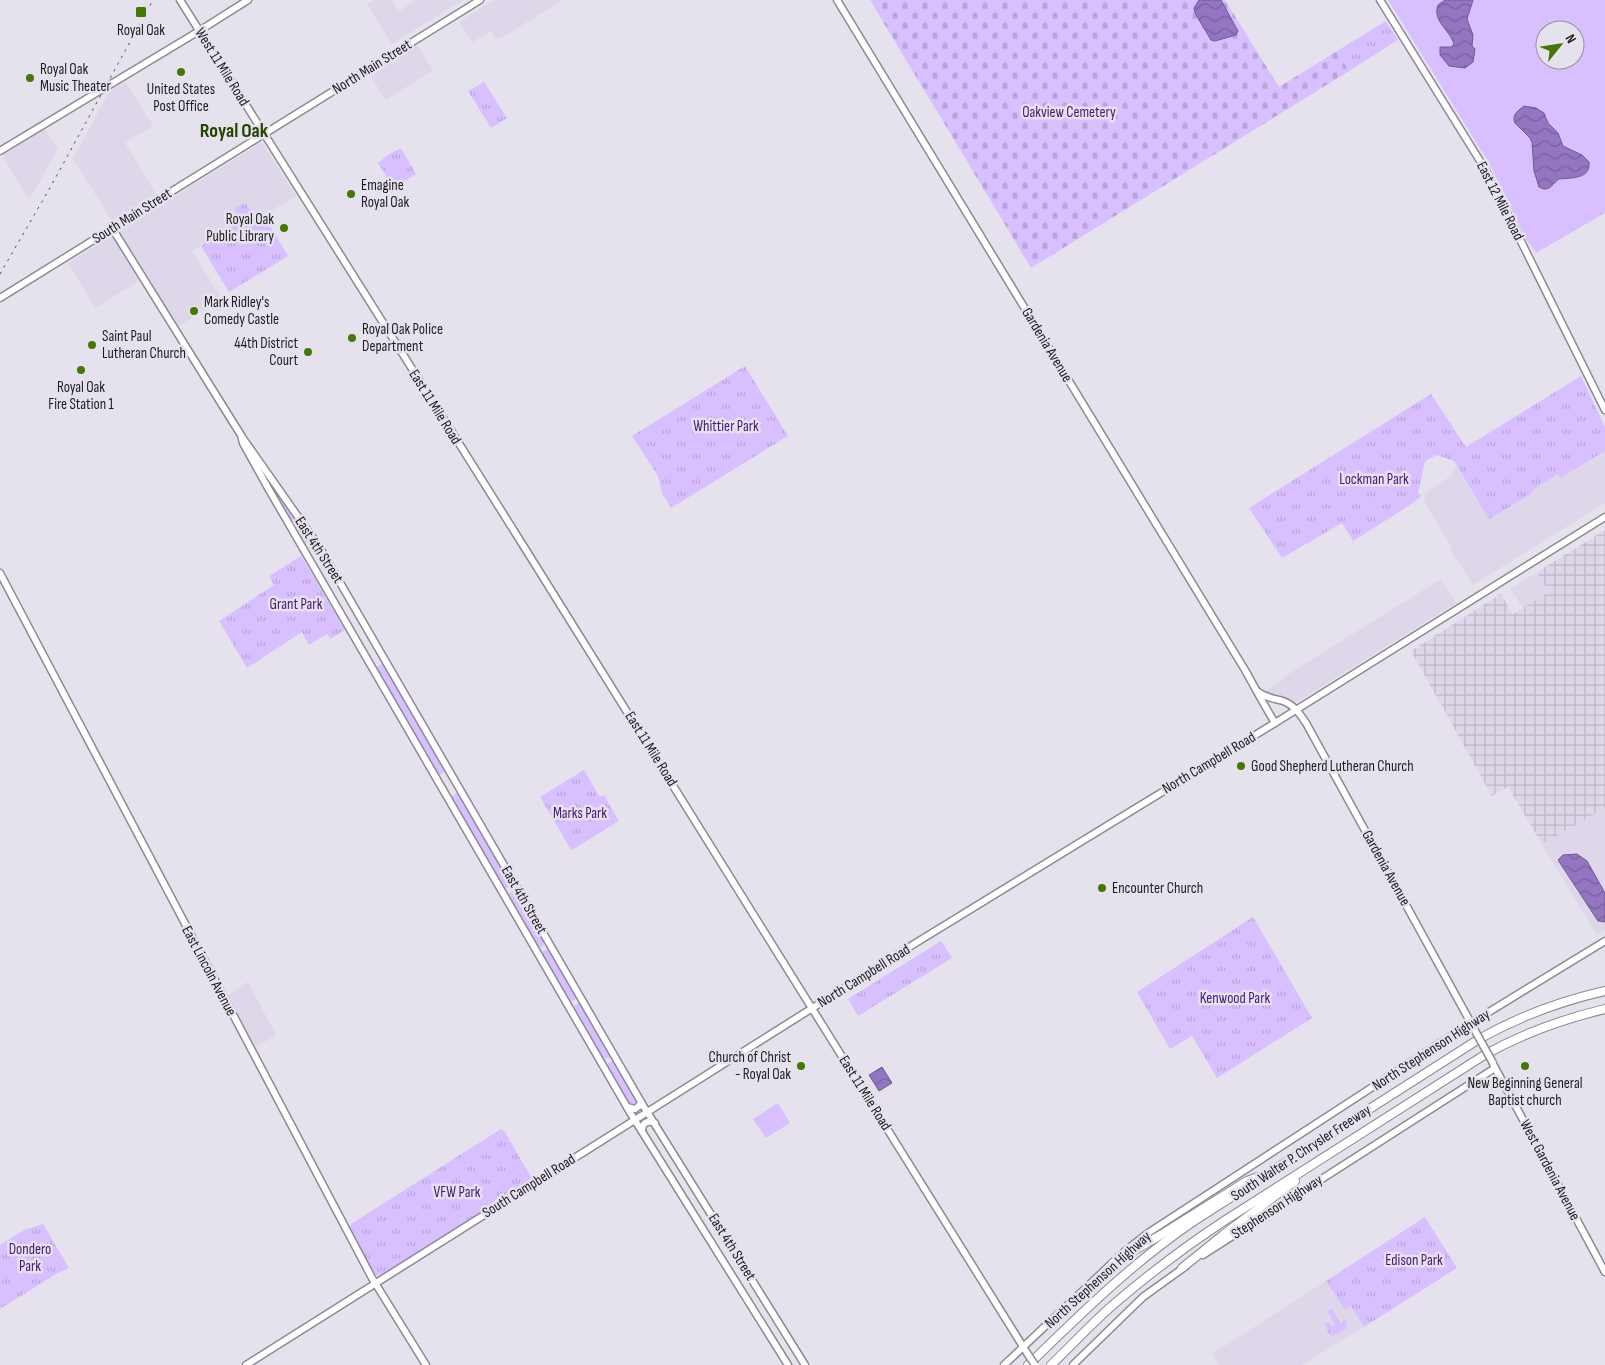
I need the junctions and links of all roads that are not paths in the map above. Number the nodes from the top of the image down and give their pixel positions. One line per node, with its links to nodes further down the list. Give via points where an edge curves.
1 (180, 0): 6 (street, West 11 Mile Road)
2 (248, 0): 6 (street)
3 (480, 0): 7 (street, North Main Street)
4 (837, 0): 15 (street, Gardenia Avenue)
5 (1380, 0): 11 (street, East 12 Mile Road, via 1485,170)
6 (199, 32): 7 (street, West 11 Mile Road); 8 (street)
7 (264, 134): 9 (street, South Main Street); 21 (street, East 11 Mile Road)
8 (0, 150)
9 (112, 228): 10 (street, South Main Street); 12 (street, East 4th Street)
10 (0, 298)
11 (1605, 410)
12 (241, 436): 24 (street, East 4th Street, via 320,548); 25 (street, East 4th Street)
13 (1605, 517): 16 (street, North Campbell Road)
14 (0, 573): 35 (street, East Lincoln Avenue)
15 (1256, 690): 16 (street, Gardenia Avenue); 17 (street, Gardenia Avenue)
16 (1296, 710): 17 (street, North Campbell Road); 22 (street, Gardenia Avenue, via 1317,742)
17 (1275, 723): 21 (street, North Campbell Road)
18 (1605, 941): 22 (street, North Stephenson Highway)
19 (1605, 991): 31 (highway, South Walter P. Chrysler Freeway, via 1554,1006 1492,1032)
20 (1605, 1008): 30 (highway, via 1552,1024 1498,1047)
21 (813, 1009): 26 (street, South Campbell Road); 36 (street, East 11 Mile Road)
22 (1472, 1026): 23 (street, Gardenia Avenue, bridge); 32 (street, North Stephenson Highway, via 1176,1214)
23 (1494, 1065): 33 (street, Stephenson Highway); 34 (street, West Gardenia Avenue)
24 (641, 1102): 25 (street, via 635,1109); 26 (street, East 4th Street)
25 (627, 1106): 27 (street, East 4th Street)
26 (647, 1112): 27 (street, South Campbell Road); 28 (street, East 4th Street)
27 (634, 1119): 29 (street, East 4th Street); 35 (street, South Campbell Road)
28 (655, 1124): 29 (street, via 644,1124); 40 (street, East 4th Street)
29 (642, 1131): 39 (street, East 4th Street)
30 (1315, 1163): 33 (highway); 44 (highway, via 1211,1230 1154,1272 1114,1304)
31 (1271, 1172): 32 (highway, via 1247,1181); 42 (highway, South Walter P. Chrysler Freeway, via 1152,1251 1110,1286)
32 (1113, 1263): 36 (street, North Stephenson Highway)
33 (1182, 1268): 45 (street, Stephenson Highway, via 1143,1297)
34 (1605, 1272)
35 (375, 1284): 37 (street, South Campbell Road); 38 (street, East Lincoln Avenue)
36 (1026, 1350): 41 (street, North Stephenson Highway); 43 (street, East 11 Mile Road, bridge)
37 (246, 1365)
38 (426, 1365)
39 (788, 1365)
40 (805, 1365)
41 (1004, 1365)
42 (1028, 1365)
43 (1035, 1365)
44 (1051, 1365)
45 (1073, 1365)

